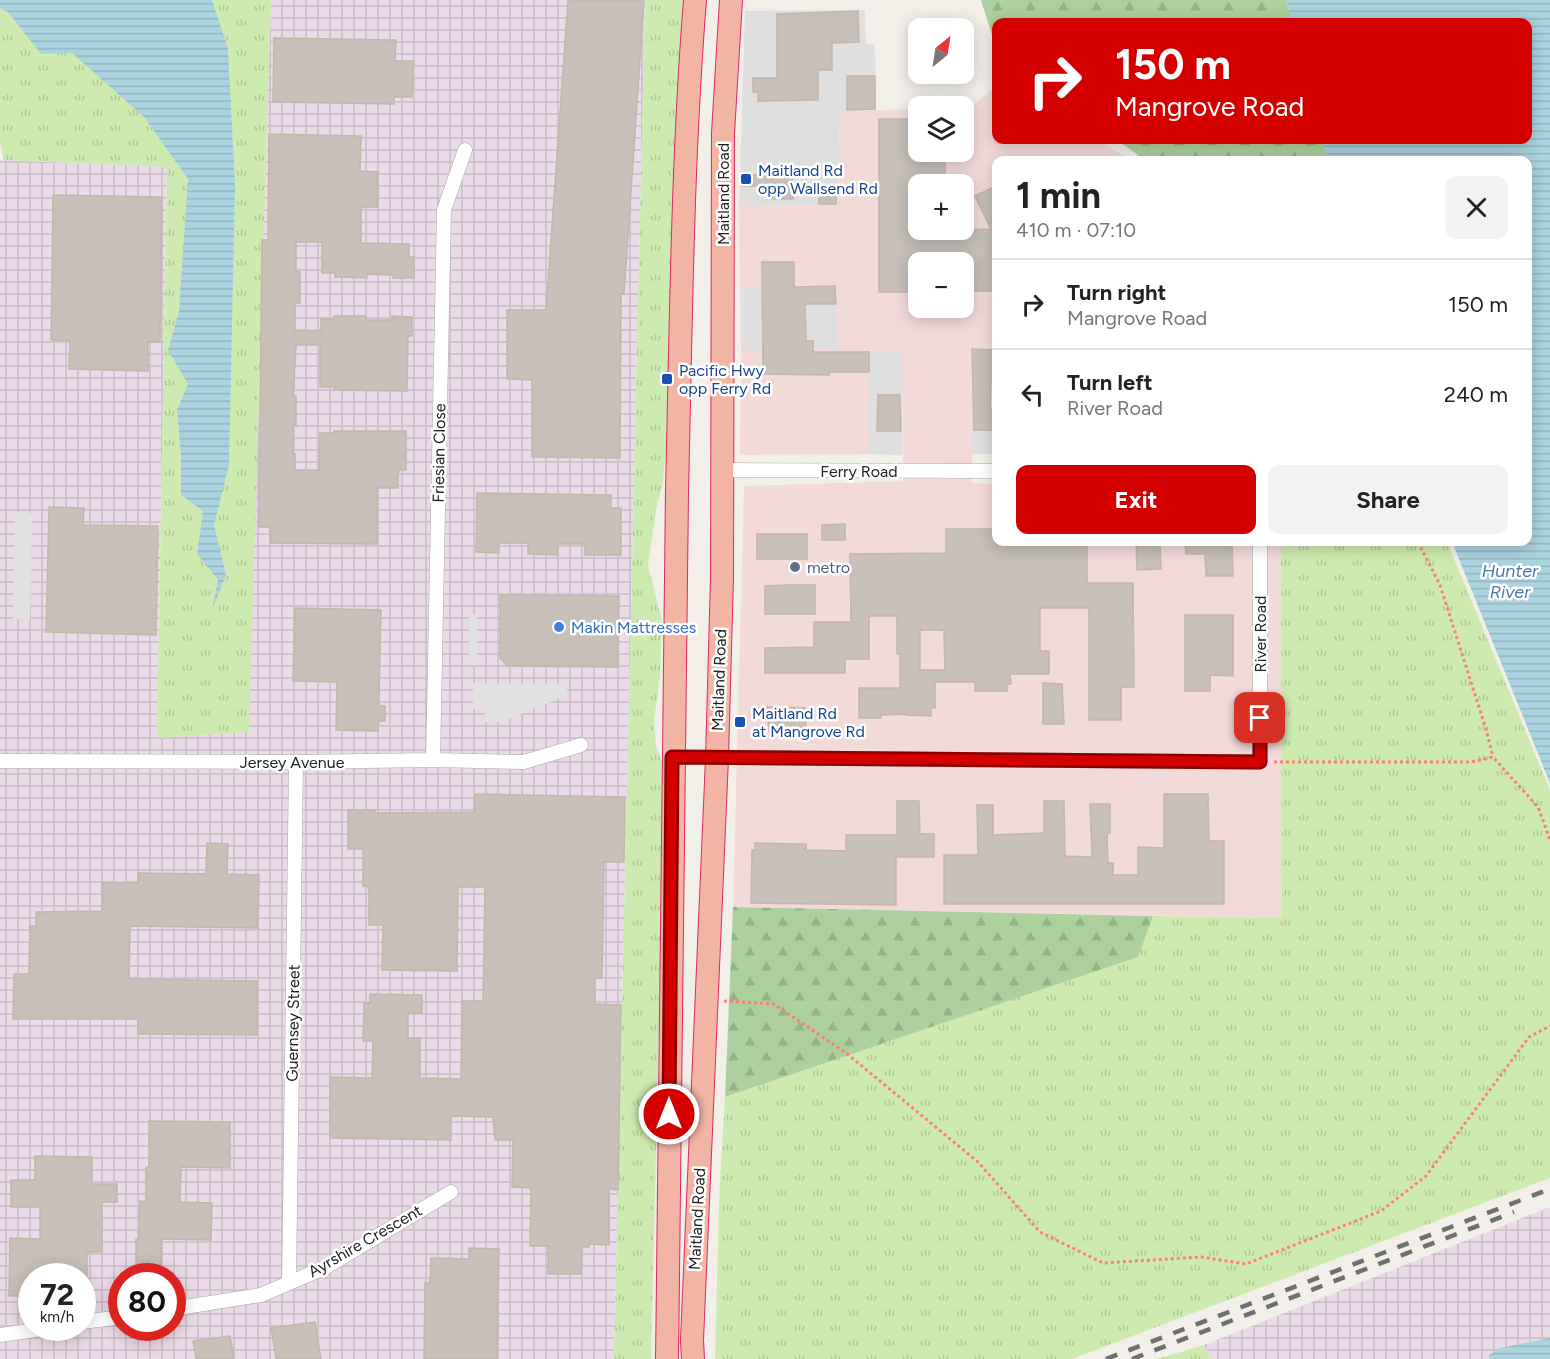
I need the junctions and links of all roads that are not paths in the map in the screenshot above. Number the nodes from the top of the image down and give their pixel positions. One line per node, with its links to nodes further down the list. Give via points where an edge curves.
1 (695, 0): 8 (highway, Maitland Road, via 681,312)
2 (731, 0): 4 (highway, Maitland Road, via 723,133)
3 (465, 150): 10 (street, Friesian Close, via 444,210)
4 (722, 470): 5 (street, Ferry Road); 9 (highway, Maitland Road)
5 (992, 471)
6 (1260, 546): 9 (street, River Road, via 1260,762)
7 (581, 744): 10 (street, Jersey Avenue, via 524,762)
8 (672, 757): 9 (street); 18 (highway, Maitland Road)
9 (717, 758): 19 (highway, Maitland Road)
10 (433, 760): 12 (street, Jersey Avenue)
11 (0, 761): 12 (street, Jersey Avenue)
12 (296, 762): 14 (street, Guernsey Street)
13 (451, 1192): 14 (street, Ayrshire Crescent, via 326,1267)
14 (289, 1283): 15 (street, Ayrshire Crescent, via 261,1295)
15 (186, 1307)
16 (18, 1332): 17 (street)
17 (0, 1335)
18 (667, 1359)
19 (693, 1359)

